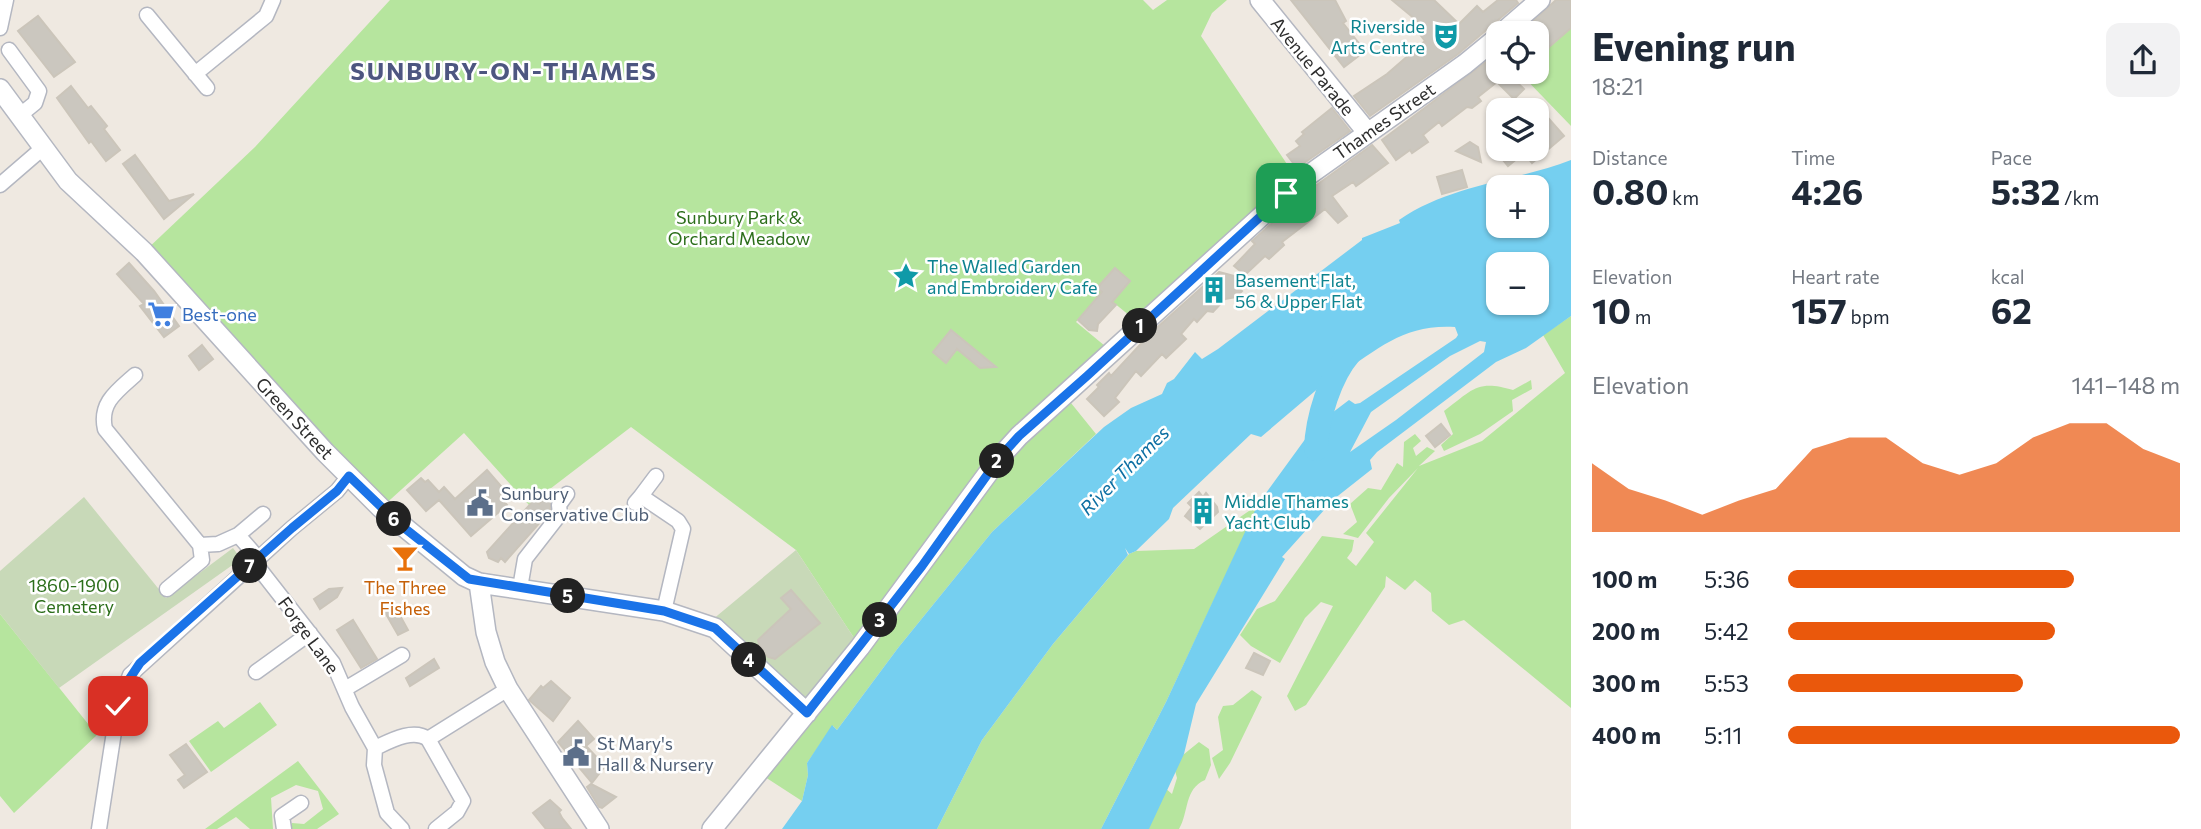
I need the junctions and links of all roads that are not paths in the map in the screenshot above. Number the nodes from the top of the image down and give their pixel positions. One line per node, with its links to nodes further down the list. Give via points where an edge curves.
1 (6, 0): 8 (street)
2 (272, 0): 12 (street, via 266,16)
3 (1260, 0): 16 (street, Avenue Parade)
4 (1540, 0): 7 (street)
5 (147, 15): 9 (street)
6 (169, 16): 9 (street)
7 (1516, 21)
8 (0, 27)
9 (157, 27): 12 (street)
10 (1486, 47): 16 (street, Thames Street)
11 (9, 50): 15 (street, via 38,92 36,103)
12 (195, 74): 13 (street)
13 (207, 88)
14 (0, 89): 15 (street, Green Street)
15 (19, 116): 17 (street, Green Street)
16 (1367, 132): 36 (street, Thames Street, via 1286,193 1019,436)
17 (44, 147): 18 (street); 20 (street, Green Street, via 68,181 144,252)
18 (0, 185)
19 (135, 375): 25 (street, via 110,397 103,413 105,429)
20 (349, 476): 26 (street); 27 (street, Green Street, via 407,531)
21 (656, 477): 30 (street, via 638,499 678,521 683,529)
22 (566, 494): 28 (street, via 559,505 560,514 525,559)
23 (263, 514): 24 (street)
24 (238, 535): 25 (street, via 218,544); 26 (street, Forge Lane)
25 (200, 545): 29 (street, via 198,566)
26 (257, 560): 31 (street, Forge Lane); 40 (street, via 130,675 118,706)
27 (479, 583): 28 (street); 35 (street, via 489,642)
28 (520, 588): 30 (street)
29 (167, 589)
30 (664, 611): 36 (street, via 715,628)
31 (310, 633): 33 (street); 34 (street, Forge Lane, via 333,663)
32 (402, 655): 34 (street)
33 (256, 672)
34 (345, 689): 38 (street, Forge Lane)
35 (508, 689): 37 (street); 44 (street)
36 (807, 713): 45 (street, Thames Street)
37 (428, 739): 38 (street, via 403,736); 43 (street, via 463,801)
38 (375, 748): 42 (street, Forge Lane, via 374,765 387,813)
39 (301, 803): 41 (street, via 282,816)
40 (99, 829)
41 (284, 829)
42 (402, 829)
43 (436, 829)
44 (600, 829)
45 (712, 829)

